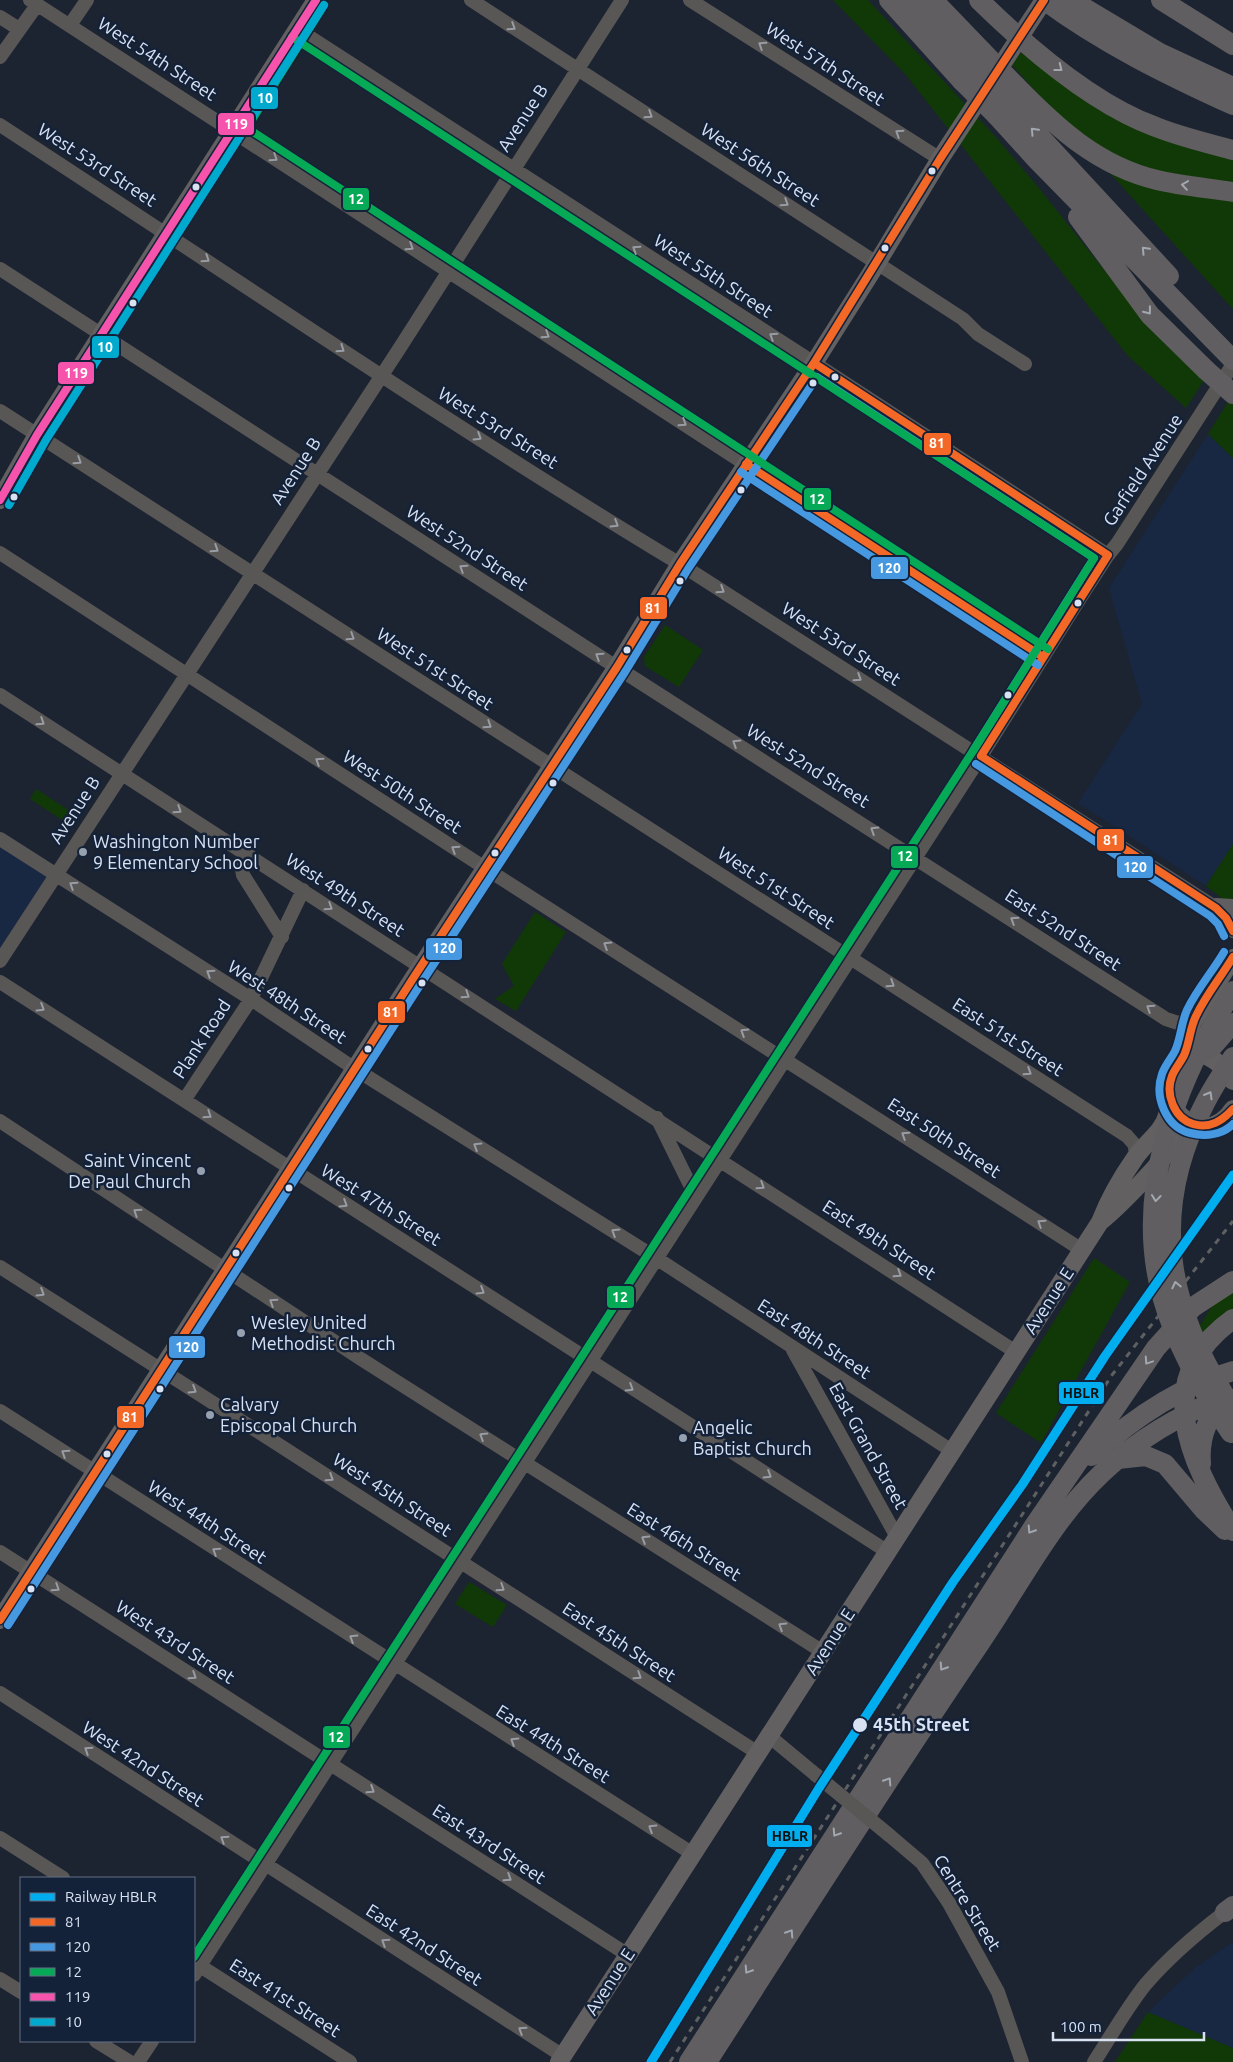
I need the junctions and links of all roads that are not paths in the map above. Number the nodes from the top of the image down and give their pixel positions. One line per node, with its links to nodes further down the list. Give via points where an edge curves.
1 (87, 0): 15 (street)
2 (316, 0): 17 (main road)
3 (472, 0): 22 (street, West 56th Street, one-way to 22)
4 (622, 0): 22 (street, Avenue B)
5 (690, 0): 29 (street, West 57th Street, one-way to 5)
6 (889, 0): 21 (highway)
7 (912, 0): 21 (highway)
8 (933, 0): 21 (highway)
9 (979, 0): 18 (highway)
10 (1044, 0): 13 (highway); 18 (main road)
11 (1161, 0): 19 (highway)
12 (33, 2): 15 (street, West 54th Street); 16 (street)
13 (1068, 5): 23 (highway); 25 (highway, via 1150,66)
14 (0, 16): 16 (street)
15 (70, 25): 27 (street, West 54th Street)
16 (19, 29): 20 (street)
17 (297, 29): 27 (main road); 31 (street, West 55th Street)
18 (1020, 38): 28 (highway, one-way to 28, via 1084,87 1125,113 1155,127); 29 (main road)
19 (1233, 45)
20 (0, 57)
21 (972, 66): 24 (highway, bridge); 24 (highway, bridge)
22 (577, 68): 31 (street, Avenue B); 34 (street, West 56th Street, one-way to 34)
23 (1233, 87)
24 (1007, 101): 30 (highway); 32 (highway, one-way to 24, via 1158,181 1111,163); 38 (highway, one-way to 24, via 1190,299)
25 (1233, 104)
26 (0, 125): 33 (street, West 53rd Street)
27 (233, 131): 33 (main road); 36 (street, West 54th Street, one-way to 36)
28 (1233, 150)
29 (940, 159): 34 (main road)
30 (1036, 159): 38 (highway); 43 (highway, one-way to 43, bridge, via 1150,315)
31 (512, 169): 36 (street, Avenue B); 39 (street, West 55th Street, one-way to 31)
32 (1233, 192)
33 (165, 232): 37 (main road); 42 (street, West 53rd Street, one-way to 42)
34 (877, 263): 39 (main road); 40 (street, West 56th Street)
35 (0, 269): 37 (street, West 52nd Street)
36 (448, 272): 42 (street, Avenue B); 46 (street, West 54th Street, one-way to 46)
37 (101, 334): 45 (main road); 47 (street, West 52nd Street)
38 (1228, 346)
39 (814, 362): 46 (main road); 50 (street, West 55th Street)
40 (1025, 364)
41 (1233, 364): 50 (street, Garfield Avenue)
42 (381, 376): 47 (street, Avenue B); 51 (street, West 53rd Street, one-way to 51)
43 (1233, 394)
44 (0, 411): 45 (street, West 51st Street)
45 (37, 435): 48 (main road); 52 (street, West 51st Street, one-way to 52)
46 (746, 464): 51 (main road); 53 (street, West 54th Street)
47 (317, 474): 52 (street, Avenue B); 54 (street, West 52nd Street, one-way to 47)
48 (0, 500)
49 (0, 553): 55 (street, West 50th Street)
50 (1108, 555): 53 (street, Garfield Avenue)
51 (680, 564): 54 (main road); 57 (street, West 53rd Street, one-way to 57)
52 (252, 573): 55 (street, Avenue B); 58 (street, West 51st Street, one-way to 58)
53 (1044, 656): 57 (street, Garfield Avenue)
54 (616, 667): 58 (main road); 62 (street, West 52nd Street, one-way to 54)
55 (186, 674): 59 (street, Avenue B); 63 (street, West 50th Street, one-way to 55)
56 (0, 695): 59 (street, West 49th Street, one-way to 59)
57 (981, 756): 62 (street, Garfield Avenue); 66 (street, West 53rd Street)
58 (552, 766): 63 (main road); 69 (street, West 51st Street)
59 (121, 773): 61 (street, West 49th Street, one-way to 61); 64 (street, Avenue B)
60 (0, 839): 64 (street, West 48th Street)
61 (250, 856): 65 (street, West 49th Street); 68 (street, via 242,869 243,875)
62 (915, 856): 69 (street, Garfield Avenue); 76 (street, East 52nd Street, one-way to 62, via 1178,1023 1166,1019)
63 (485, 868): 72 (main road); 80 (street, West 50th Street, one-way to 63)
64 (56, 874): 71 (street, Avenue B); 75 (street, West 48th Street, one-way to 64)
65 (303, 890): 68 (street, Plank Road); 72 (street, West 49th Street, one-way to 72)
66 (1224, 909): 67 (street, West 53rd Street)
67 (1233, 931)
68 (282, 937): 75 (street, Plank Road)
69 (850, 958): 80 (street, Garfield Avenue); 89 (street, East 51st Street, one-way to 89, via 1127,1136 1134,1144)
70 (1233, 958): 76 (main road)
71 (0, 961)
72 (421, 966): 81 (main road); 86 (street, West 49th Street, one-way to 86)
73 (0, 982): 84 (street, West 47th Street, one-way to 84)
74 (1233, 991): 111 (highway, one-way to 111, bridge, via 1203,1041 1177,1099 1160,1162 1154,1222 1158,1276 1166,1311 1188,1362)
75 (251, 999): 81 (street, West 48th Street); 84 (street, Plank Road)
76 (1195, 1019): 79 (main road)
77 (1233, 1023): 79 (highway, via 1213,1046)
78 (1233, 1030): 82 (highway, via 1226,1057)
79 (1190, 1057): 82 (main road, via 1213,1059); 83 (main road, Avenue E, via 1170,1080)
80 (786, 1058): 90 (street, Garfield Avenue); 94 (street, East 50th Street, one-way to 80)
81 (355, 1069): 91 (main road); 95 (street, West 48th Street, one-way to 81)
82 (1232, 1071): 108 (highway, one-way to 82, bridge, via 1202,1355 1185,1314 1173,1273 1170,1240 1174,1191 1184,1153 1205,1102)
83 (1170, 1096): 88 (main road, via 1175,1111 1187,1122); 89 (main road, Avenue E, via 1163,1125)
84 (185, 1099): 91 (street, West 47th Street, one-way to 91)
85 (1233, 1109): 88 (main road, Avenue E, via 1226,1118)
86 (657, 1118): 90 (street, West 49th Street); 92 (street)
87 (0, 1121): 97 (street, East 46th Street, one-way to 87)
88 (1212, 1125): 93 (main road, Avenue E, via 1180,1138 1122,1204)
89 (1137, 1156): 93 (main road, Avenue E, via 1110,1196)
90 (721, 1159): 92 (street, Garfield Avenue); 102 (street, East 49th Street, one-way to 102)
91 (290, 1170): 97 (main road); 103 (street, West 47th Street, one-way to 103)
92 (696, 1197): 95 (street, Garfield Avenue)
93 (1100, 1222): 94 (main road, Avenue E)
94 (1082, 1250): 102 (main road, Avenue E)
95 (656, 1258): 101 (street, East 48th Street); 103 (street, Garfield Avenue)
96 (0, 1267): 104 (street, West 45th Street, one-way to 104)
97 (225, 1271): 104 (main road); 114 (street, East 46th Street, one-way to 97)
98 (1233, 1280): 117 (highway, one-way to 117, via 1193,1307 1168,1334)
99 (1233, 1319): 100 (highway)
100 (1208, 1343): 105 (highway, via 1208,1360); 106 (highway, via 1192,1366)
101 (792, 1347): 112 (street, East 48th Street); 120 (street, East Grand Street)
102 (1016, 1352): 112 (main road, Avenue E)
103 (590, 1361): 114 (street, Garfield Avenue); 120 (street, West 47th Street, one-way to 120)
104 (162, 1370): 116 (main road); 122 (street, West 45th Street, one-way to 122)
105 (1224, 1374): 106 (highway); 107 (highway)
106 (1184, 1391): 110 (highway); 117 (highway, via 1124,1428)
107 (1233, 1394): 110 (highway); 115 (highway, via 1215,1410 1207,1423 1201,1444)
108 (1233, 1408)
109 (0, 1411): 116 (street, West 44th Street, one-way to 109)
110 (1184, 1415): 113 (highway); 115 (highway, via 1190,1445)
111 (1232, 1435)
112 (952, 1451): 120 (main road, Avenue E)
113 (1118, 1459): 119 (highway, via 1146,1456 1164,1464 1204,1510); 147 (highway, one-way to 113, via 1049,1536 1074,1502)
114 (524, 1462): 122 (street, Garfield Avenue); 125 (street, East 46th Street, one-way to 114)
115 (1202, 1471): 118 (highway)
116 (95, 1472): 123 (main road); 126 (street, West 44th Street, one-way to 116)
117 (1059, 1490): 146 (highway, one-way to 146)
118 (1233, 1530)
119 (1233, 1537)
120 (892, 1545): 125 (main road, Avenue E)
121 (0, 1552): 123 (street, West 43rd Street)
122 (460, 1562): 126 (street, Garfield Avenue); 129 (street, East 45th Street, one-way to 129)
123 (31, 1572): 124 (main road); 130 (street, West 43rd Street, one-way to 130)
124 (0, 1620)
125 (823, 1652): 128 (main road, Avenue E)
126 (394, 1664): 130 (street, Garfield Avenue); 132 (street, East 44th Street, one-way to 126)
127 (0, 1693): 133 (street, West 42nd Street, one-way to 127)
128 (769, 1736): 129 (main road, Avenue E); 148 (street, Centre Street, bridge, via 922,1863 941,1890 998,1992)
129 (758, 1753): 132 (main road, Avenue E)
130 (330, 1764): 133 (street, Garfield Avenue); 136 (street, East 43rd Street, one-way to 136)
131 (0, 1838): 134 (street)
132 (693, 1854): 136 (main road, Avenue E)
133 (265, 1865): 137 (street, Garfield Avenue); 142 (street, East 42nd Street, one-way to 133)
134 (60, 1877)
135 (1230, 1909): 149 (street, via 1182,1946 1146,1985)
136 (628, 1955): 142 (main road, Avenue E)
137 (196, 1968): 145 (street, East 41st Street)
138 (0, 1979): 139 (street)
139 (20, 1991)
140 (98, 2042): 143 (street)
141 (151, 2042): 144 (street)
142 (561, 2059)
143 (130, 2062)
144 (138, 2062)
145 (350, 2062)
146 (689, 2062)
147 (707, 2062)
148 (1022, 2062)
149 (1094, 2062)

